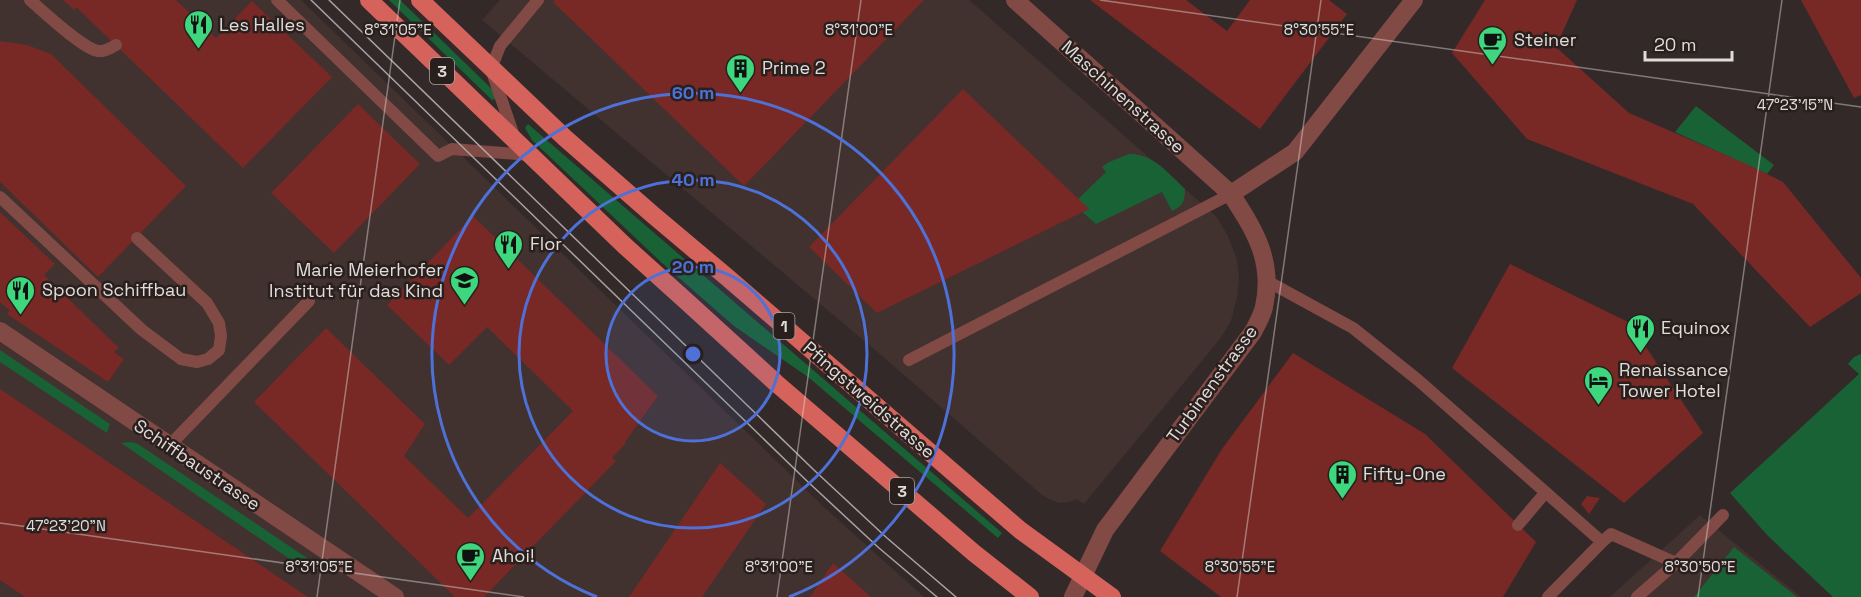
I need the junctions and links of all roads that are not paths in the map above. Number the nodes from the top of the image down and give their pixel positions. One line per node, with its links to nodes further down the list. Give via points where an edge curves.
1 (30, 0): 8 (lane, via 85,45 97,51)
2 (278, 0): 11 (lane, via 438,156 452,149)
3 (369, 0): 10 (main road, 3)
4 (420, 0): 9 (main road, Pfingstweidstrasse / 1)
5 (538, 0): 9 (lane, via 500,46)
6 (1015, 0): 12 (street, Maschinenstrasse)
7 (1414, 0): 12 (street, via 1295,152)
8 (116, 45)
9 (491, 69): 10 (lane); 25 (main road, Pfingstweidstrasse / 1, via 652,214 1020,530)
10 (515, 141): 11 (main road, 3)
11 (530, 155): 27 (main road, 3, via 776,383)
12 (1231, 194): 15 (street, Turbinenstrasse, via 1256,232); 18 (lane)
13 (0, 197): 14 (lane, via 142,330 181,359 208,359 219,350 219,323 207,303)
14 (137, 238)
15 (1267, 281): 20 (lane, via 1353,328); 25 (street, Turbinenstrasse, via 1264,309 1253,332 1116,513)
16 (309, 301): 19 (lane)
17 (0, 331): 19 (street, Schiffbaustrasse)
18 (909, 360)
19 (169, 446): 26 (street, Schiffbaustrasse)
20 (1545, 493): 22 (lane); 23 (lane)
21 (1723, 515): 24 (lane)
22 (1518, 525)
23 (1602, 542): 24 (lane, via 1611,534); 30 (lane)
24 (1676, 563): 31 (lane)
25 (1083, 576): 28 (street, Turbinenstrasse); 29 (main road, Pfingstweidstrasse / 1)
26 (395, 597)
27 (1030, 597)
28 (1073, 597)
29 (1112, 597)
30 (1548, 597)
31 (1637, 597)

